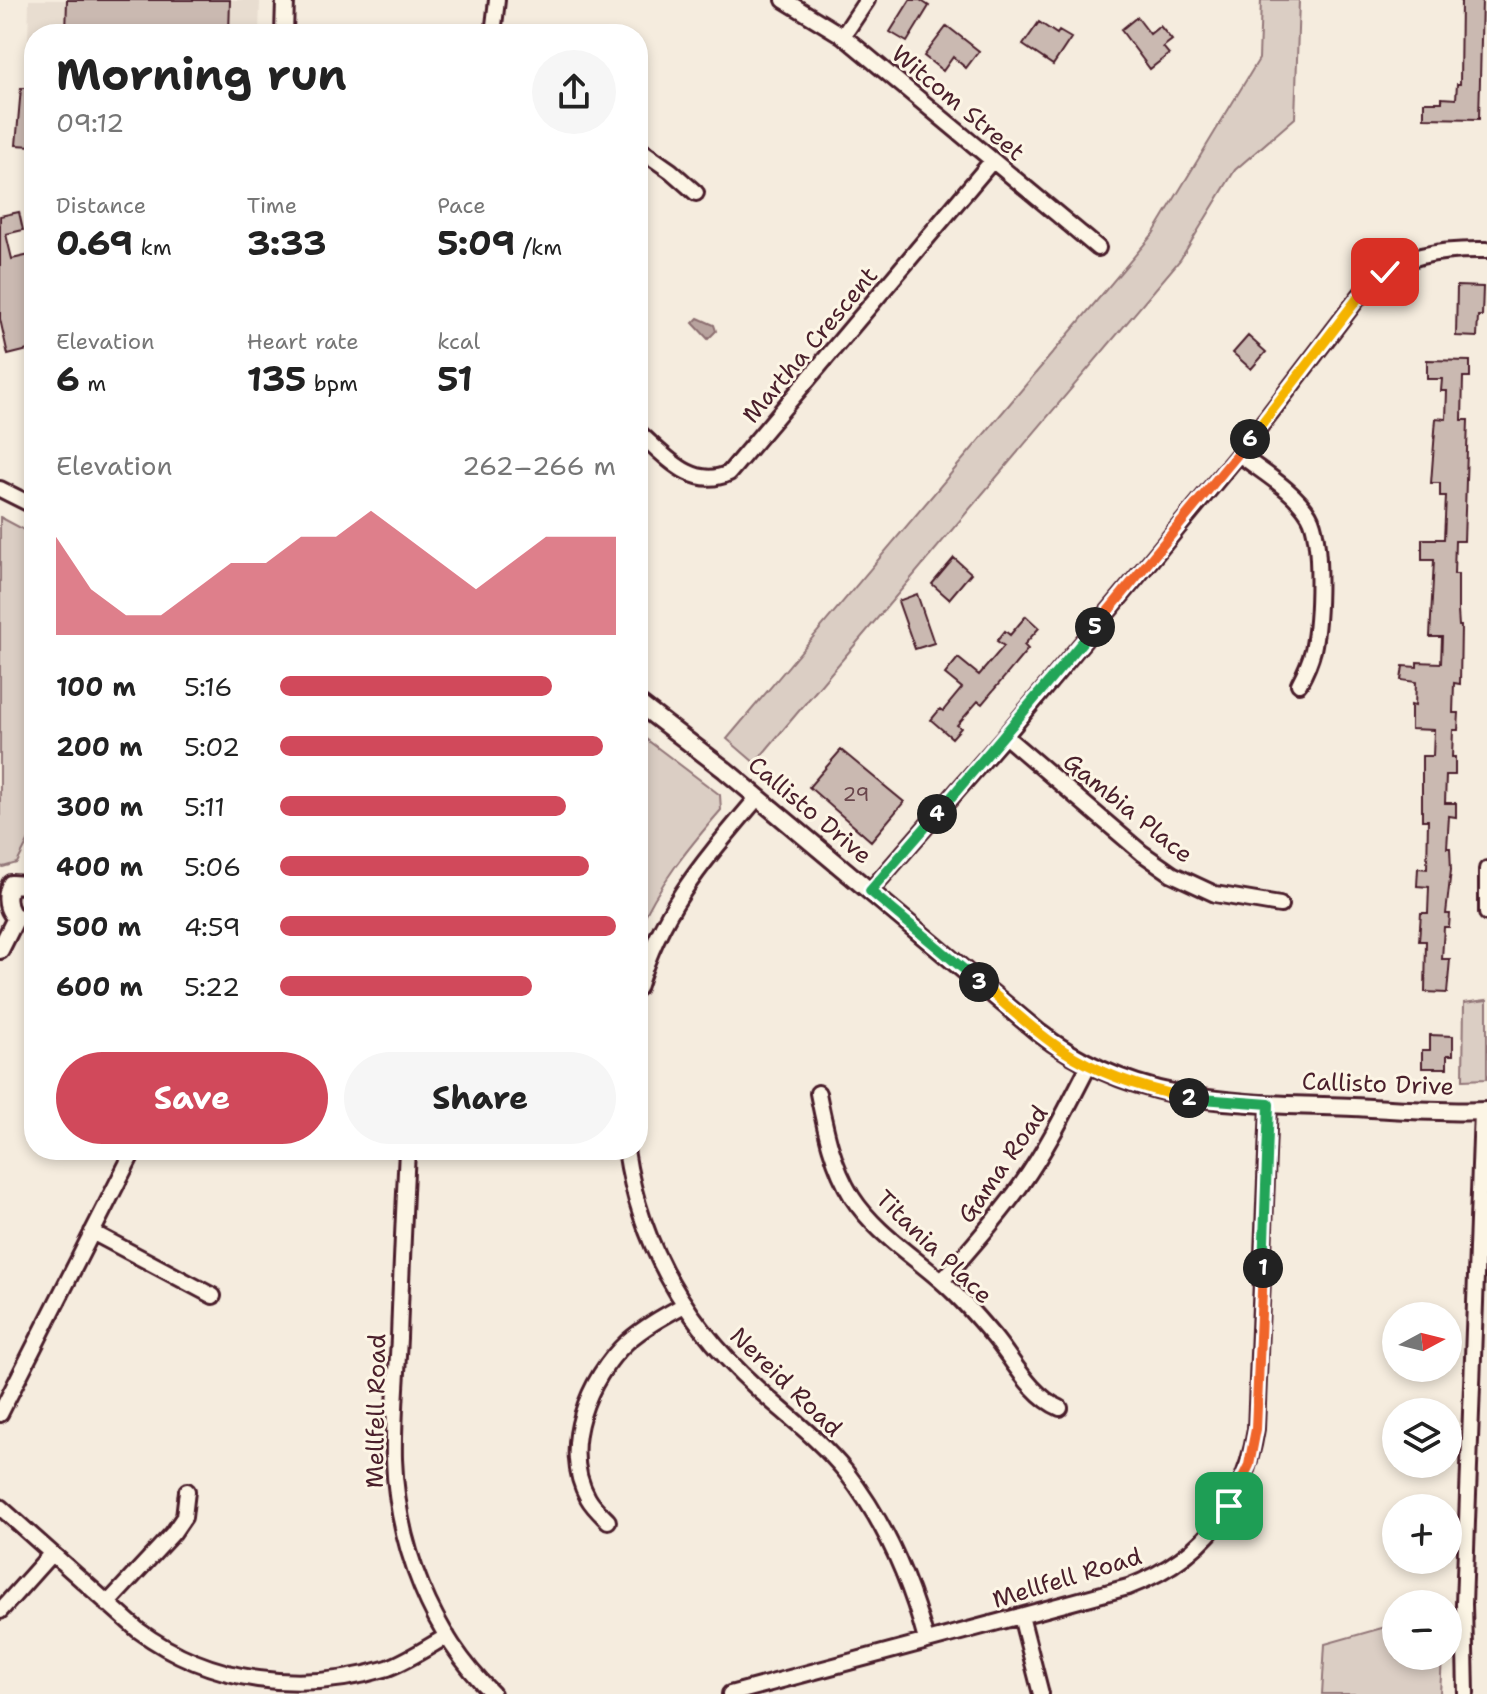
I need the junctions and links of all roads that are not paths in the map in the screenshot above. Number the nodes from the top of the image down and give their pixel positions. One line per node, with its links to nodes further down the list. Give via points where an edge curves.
1 (285, 0): 5 (street)
2 (497, 0): 6 (street)
3 (784, 0): 7 (street, Witcom Street)
4 (867, 0): 7 (street)
5 (284, 24)
6 (494, 24)
7 (843, 36): 9 (street, Witcom Street)
8 (648, 155): 10 (street)
9 (992, 161): 11 (street, Witcom Street); 13 (street, Martha Crescent, via 729,473 710,479 692,476)
10 (696, 193)
11 (1098, 248)
12 (1487, 250): 14 (street, via 1423,254 1379,276)
13 (648, 440)
14 (1239, 454): 17 (street, via 1302,505 1316,533 1315,638); 19 (street)
15 (0, 489): 16 (street)
16 (24, 501)
17 (1299, 684)
18 (648, 710): 20 (street, Callisto Drive)
19 (1005, 736): 24 (street); 25 (street, Gambia Place, via 1172,874 1215,894)
20 (758, 797): 24 (street, Callisto Drive); 30 (street, via 672,905)
21 (1487, 869): 26 (street)
22 (24, 886): 23 (street, via 16,883)
23 (2, 891): 28 (street, via 3,908)
24 (870, 891): 31 (street, Callisto Drive, via 1038,1032)
25 (1280, 905)
26 (1487, 913)
27 (24, 916): 28 (street)
28 (16, 918): 29 (street)
29 (0, 950)
30 (648, 964)
31 (1089, 1065): 33 (street, Callisto Drive, via 1173,1095); 40 (street, Gama Road, via 1034,1166)
32 (818, 1093): 40 (street, Titania Place, via 832,1153 851,1195 880,1230)
33 (1269, 1104): 34 (street, Callisto Drive); 51 (street, Mellfell Road, via 1256,1429 1237,1495 1211,1532 1170,1568 1128,1587)
34 (1484, 1111): 39 (street)
35 (129, 1160): 38 (street)
36 (407, 1160): 52 (street, Mellfell Road, via 395,1478 412,1560)
37 (628, 1160): 42 (street, Nereid Road, via 649,1238)
38 (92, 1232): 41 (street); 44 (street)
39 (1481, 1261): 57 (street, via 1464,1604)
40 (942, 1281): 43 (street, Titania Place, via 1034,1388)
41 (213, 1296)
42 (684, 1305): 47 (street, via 627,1342 590,1396 579,1433 578,1470 586,1496); 53 (street, Nereid Road, via 726,1359 795,1419 869,1504 906,1576)
43 (1060, 1408)
44 (0, 1414)
45 (187, 1491): 49 (street, via 184,1517 173,1533)
46 (0, 1507): 48 (street)
47 (608, 1521)
48 (51, 1554): 49 (street); 50 (street)
49 (107, 1604): 52 (street, via 179,1658 214,1673 264,1684 353,1679 402,1662)
50 (0, 1611)
51 (1021, 1616): 53 (street, Mellfell Road); 56 (street)
52 (447, 1636): 54 (street, Mellfell Road)
53 (926, 1640): 55 (street, Mellfell Road)
54 (493, 1694)
55 (730, 1694)
56 (1041, 1694)
57 (1466, 1694)

